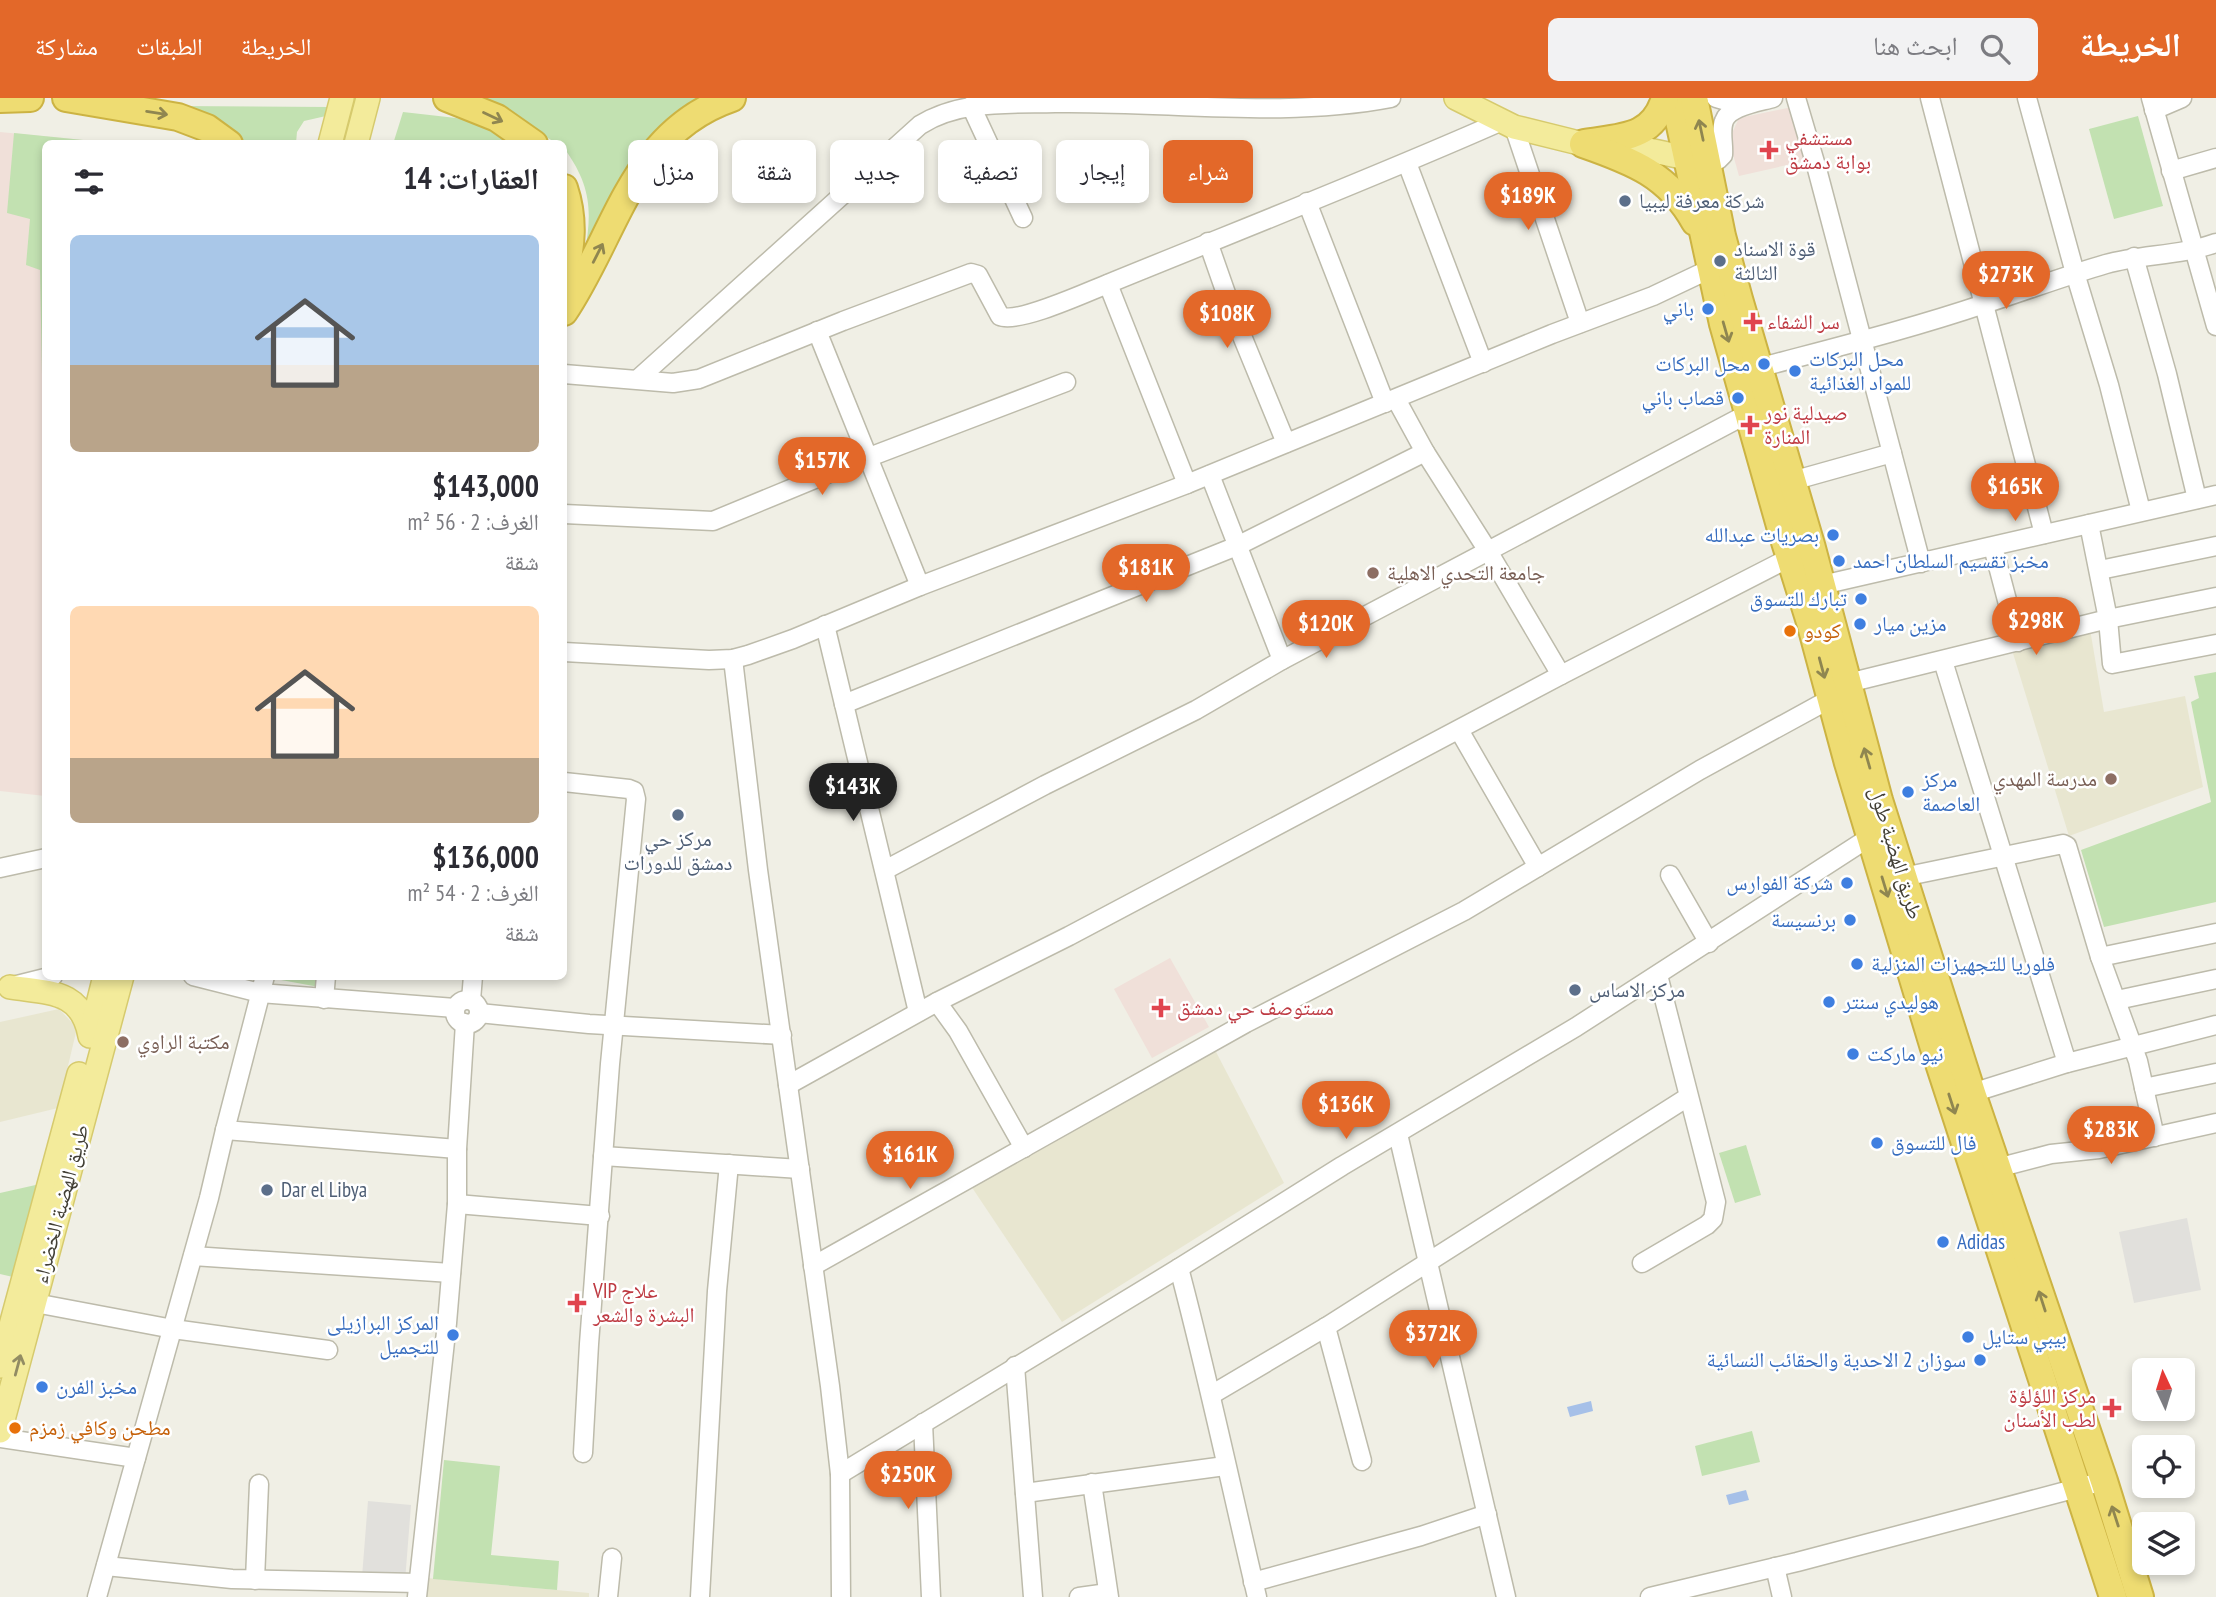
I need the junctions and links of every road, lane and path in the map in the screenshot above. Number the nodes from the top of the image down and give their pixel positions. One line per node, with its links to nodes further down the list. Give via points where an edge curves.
1 (30, 98): 17 (highway)
2 (66, 98): 23 (highway, one-way to 23, via 178,117)
3 (342, 98): 24 (main road)
4 (368, 98): 22 (main road)
5 (447, 98): 25 (highway, one-way to 25, via 497,118)
6 (732, 98): 44 (highway, one-way to 6, via 641,169 660,144 681,124)
7 (1391, 98): 20 (street, via 1272,108 1094,103)
8 (1456, 98): 21 (main road)
9 (1665, 98): 26 (highway, via 1660,114 1641,132)
10 (1675, 98): 28 (highway, طريق الهضبة طول)
11 (1694, 98): 28 (highway, طريق الهضبة طول, one-way to 11)
12 (1716, 98): 18 (street, via 1736,102)
13 (1796, 98): 48 (street)
14 (1930, 98): 43 (street)
15 (2027, 98): 41 (street)
16 (2182, 98): 19 (street)
17 (0, 99)
18 (1769, 99): 28 (street, via 1725,118 1723,155 1718,160)
19 (2152, 104): 30 (street)
20 (971, 106): 33 (street); 52 (street, via 942,113 920,125)
21 (1508, 124): 26 (main road); 29 (street); 45 (street)
22 (358, 135)
23 (224, 140)
24 (331, 140)
25 (528, 140)
26 (1583, 144): 28 (main road, via 1644,149); 34 (highway, via 1622,157 1668,186)
27 (2216, 158): 30 (street)
28 (1697, 161): 34 (highway, طريق الهضبة طول); 50 (highway, طريق الهضبة طول)
29 (1407, 163): 32 (street); 49 (street)
30 (2171, 172): 37 (street)
31 (567, 198): 39 (highway, via 571,239)
32 (1307, 202): 35 (street); 54 (street)
33 (1023, 218)
34 (1703, 237): 40 (highway, طريق الهضبة طول)
35 (1208, 242): 42 (street); 56 (street)
36 (2216, 243): 37 (street)
37 (2194, 251): 38 (street); 46 (street)
38 (2134, 257): 41 (street); 64 (street)
39 (567, 260)
40 (1710, 269): 45 (street); 55 (highway, طريق الهضبة طول, one-way to 55)
41 (2075, 273): 43 (street); 65 (street)
42 (1108, 284): 47 (street, via 1007,319 997,312 978,275 971,273); 62 (street)
43 (1984, 304): 48 (street); 68 (street)
44 (567, 308)
45 (1580, 323): 49 (street)
46 (2216, 326)
47 (817, 331): 52 (street, via 699,379 673,383); 59 (street)
48 (1862, 340): 50 (street); 58 (street)
49 (1483, 363): 54 (street)
50 (1758, 368): 61 (highway, طريق الهضبة طول)
51 (567, 374): 52 (street)
52 (638, 379)
53 (1066, 382): 59 (street)
54 (1391, 401): 56 (street); 57 (street)
55 (1749, 414): 72 (street); 73 (highway, طريق الهضبة طول)
56 (1286, 443): 60 (street)
57 (1425, 452): 69 (street); 72 (street)
58 (1892, 453): 61 (street); 74 (street)
59 (870, 457): 66 (street, via 713,521); 76 (street)
60 (1210, 475): 62 (street); 69 (street)
61 (1791, 481): 73 (highway, طريق الهضبة طول)
62 (1187, 484): 76 (street)
63 (2216, 495): 64 (street)
64 (2197, 499): 65 (street)
65 (2141, 511): 67 (street)
66 (567, 514)
67 (2089, 524): 68 (street); 75 (street)
68 (2045, 534): 71 (street)
69 (1237, 546): 85 (street); 89 (street)
70 (2216, 546): 75 (street)
71 (1993, 547): 74 (street); 81 (street)
72 (1488, 551): 85 (street); 87 (street)
73 (1801, 552): 77 (highway, طريق الهضبة طول); 87 (street); 88 (highway, طريق الهضبة طول, one-way to 88)
74 (1921, 563): 77 (street)
75 (2100, 570): 79 (street)
76 (920, 586): 80 (street)
77 (1822, 586): 88 (highway, طريق الهضبة طول)
78 (2216, 597): 79 (street)
79 (2109, 619): 81 (street); 82 (street, via 2112,664)
80 (825, 625): 84 (street); 89 (street)
81 (2018, 642): 86 (street)
82 (2216, 644)
83 (567, 652): 84 (street)
84 (733, 659): 120 (street)
85 (1282, 660): 97 (street)
86 (1944, 661): 88 (street); 93 (street)
87 (1561, 675): 90 (street)
88 (1839, 691): 92 (highway, طريق الهضبة طول); 95 (street); 99 (highway, طريق الهضبة طول, one-way to 88)
89 (844, 704): 97 (street)
90 (1459, 730): 95 (street); 115 (street)
91 (567, 782): 118 (street, via 624,788 635,796)
92 (1870, 838): 101 (street); 165 (highway, طريق الهضبة طول, one-way to 165)
93 (2003, 856): 99 (street); 102 (street, via 2067,846); 123 (street)
94 (42, 859): 96 (street)
95 (1538, 867): 133 (street)
96 (0, 869)
97 (885, 870): 117 (street)
98 (1670, 875): 101 (street)
99 (1903, 877): 127 (highway, طريق الهضبة طول)
100 (2216, 933): 102 (street)
101 (1709, 943): 103 (street)
102 (2100, 957): 114 (street)
103 (1658, 975): 128 (street); 131 (street)
104 (42, 979): 112 (street)
105 (2216, 979): 114 (street)
106 (104, 980): 121 (main road, طريق الهضبة الخضراء)
107 (121, 980): 147 (main road, طريق الهضبة الخضراء)
108 (224, 980): 111 (street)
109 (326, 980): 113 (street)
110 (472, 980): 116 (street)
111 (263, 985): 113 (street); 130 (street)
112 (5, 988): 121 (main road, via 66,998 81,1011)
113 (324, 999): 116 (street)
114 (2117, 1000): 122 (street)
115 (937, 1002): 117 (street); 133 (street)
116 (468, 1011): 118 (street); 134 (street)
117 (918, 1012): 125 (street)
118 (613, 1025): 120 (street); 135 (street)
119 (2216, 1025): 122 (street)
120 (782, 1035): 125 (street)
121 (90, 1036): 151 (main road, طريق الهضبة الخضراء)
122 (2132, 1046): 123 (street); 126 (street)
123 (2067, 1063): 127 (street)
124 (2216, 1073): 126 (street)
125 (788, 1085): 138 (street)
126 (2144, 1088): 132 (street)
127 (1972, 1093): 137 (highway, طريق الهضبة طول)
128 (1688, 1097): 142 (street); 143 (street, via 1715,1213 1707,1225)
129 (2216, 1123): 132 (street)
130 (225, 1130): 134 (street); 141 (street)
131 (1398, 1134): 142 (street); 145 (street)
132 (2155, 1137): 137 (street, via 2050,1154)
133 (1024, 1148): 144 (street)
134 (457, 1149): 139 (street)
135 (603, 1156): 136 (street); 140 (street)
136 (729, 1164): 138 (street); 177 (street, via 717,1291)
137 (1997, 1168): 162 (highway, طريق الهضبة طول, one-way to 137)
138 (800, 1169): 144 (street)
139 (457, 1204): 140 (street); 146 (street)
140 (600, 1216): 157 (street)
141 (193, 1256): 146 (street); 149 (street)
142 (1427, 1262): 148 (street); 167 (street)
143 (1642, 1263)
144 (813, 1266): 161 (street)
145 (1179, 1268): 152 (street); 153 (street)
146 (451, 1273): 173 (street)
147 (35, 1303): 149 (street); 155 (main road, طريق الهضبة الخضراء, one-way to 147)
148 (1326, 1327): 153 (street); 159 (street)
149 (173, 1329): 150 (street); 158 (street)
150 (328, 1350)
151 (0, 1366)
152 (1015, 1366): 154 (street); 166 (street)
153 (1211, 1395): 160 (street)
154 (923, 1423): 161 (street); 179 (street)
155 (0, 1431)
156 (0, 1437): 158 (street)
157 (583, 1453)
158 (136, 1458): 169 (street)
159 (1362, 1461)
160 (1225, 1466): 163 (street); 172 (street)
161 (840, 1474): 178 (street)
162 (2104, 1481): 165 (street); 186 (highway, طريق الهضبة طول, one-way to 162)
163 (1092, 1483): 166 (street); 174 (street)
164 (259, 1484): 171 (street)
165 (2078, 1488): 170 (street); 185 (highway, طريق الهضبة طول)
166 (1025, 1493): 180 (street)
167 (1487, 1514): 172 (street); 182 (street)
168 (612, 1558): 176 (street)
169 (106, 1566): 171 (street); 175 (street)
170 (1774, 1567): 183 (street); 184 (street)
171 (255, 1580): 173 (street)
172 (1255, 1589)
173 (417, 1590)
174 (1109, 1595): 181 (street)
175 (97, 1597)
176 (608, 1597)
177 (701, 1597)
178 (841, 1597)
179 (931, 1597)
180 (1033, 1597)
181 (1079, 1597)
182 (1506, 1597)
183 (1650, 1597)
184 (1782, 1597)
185 (2113, 1597)
186 (2140, 1597)

